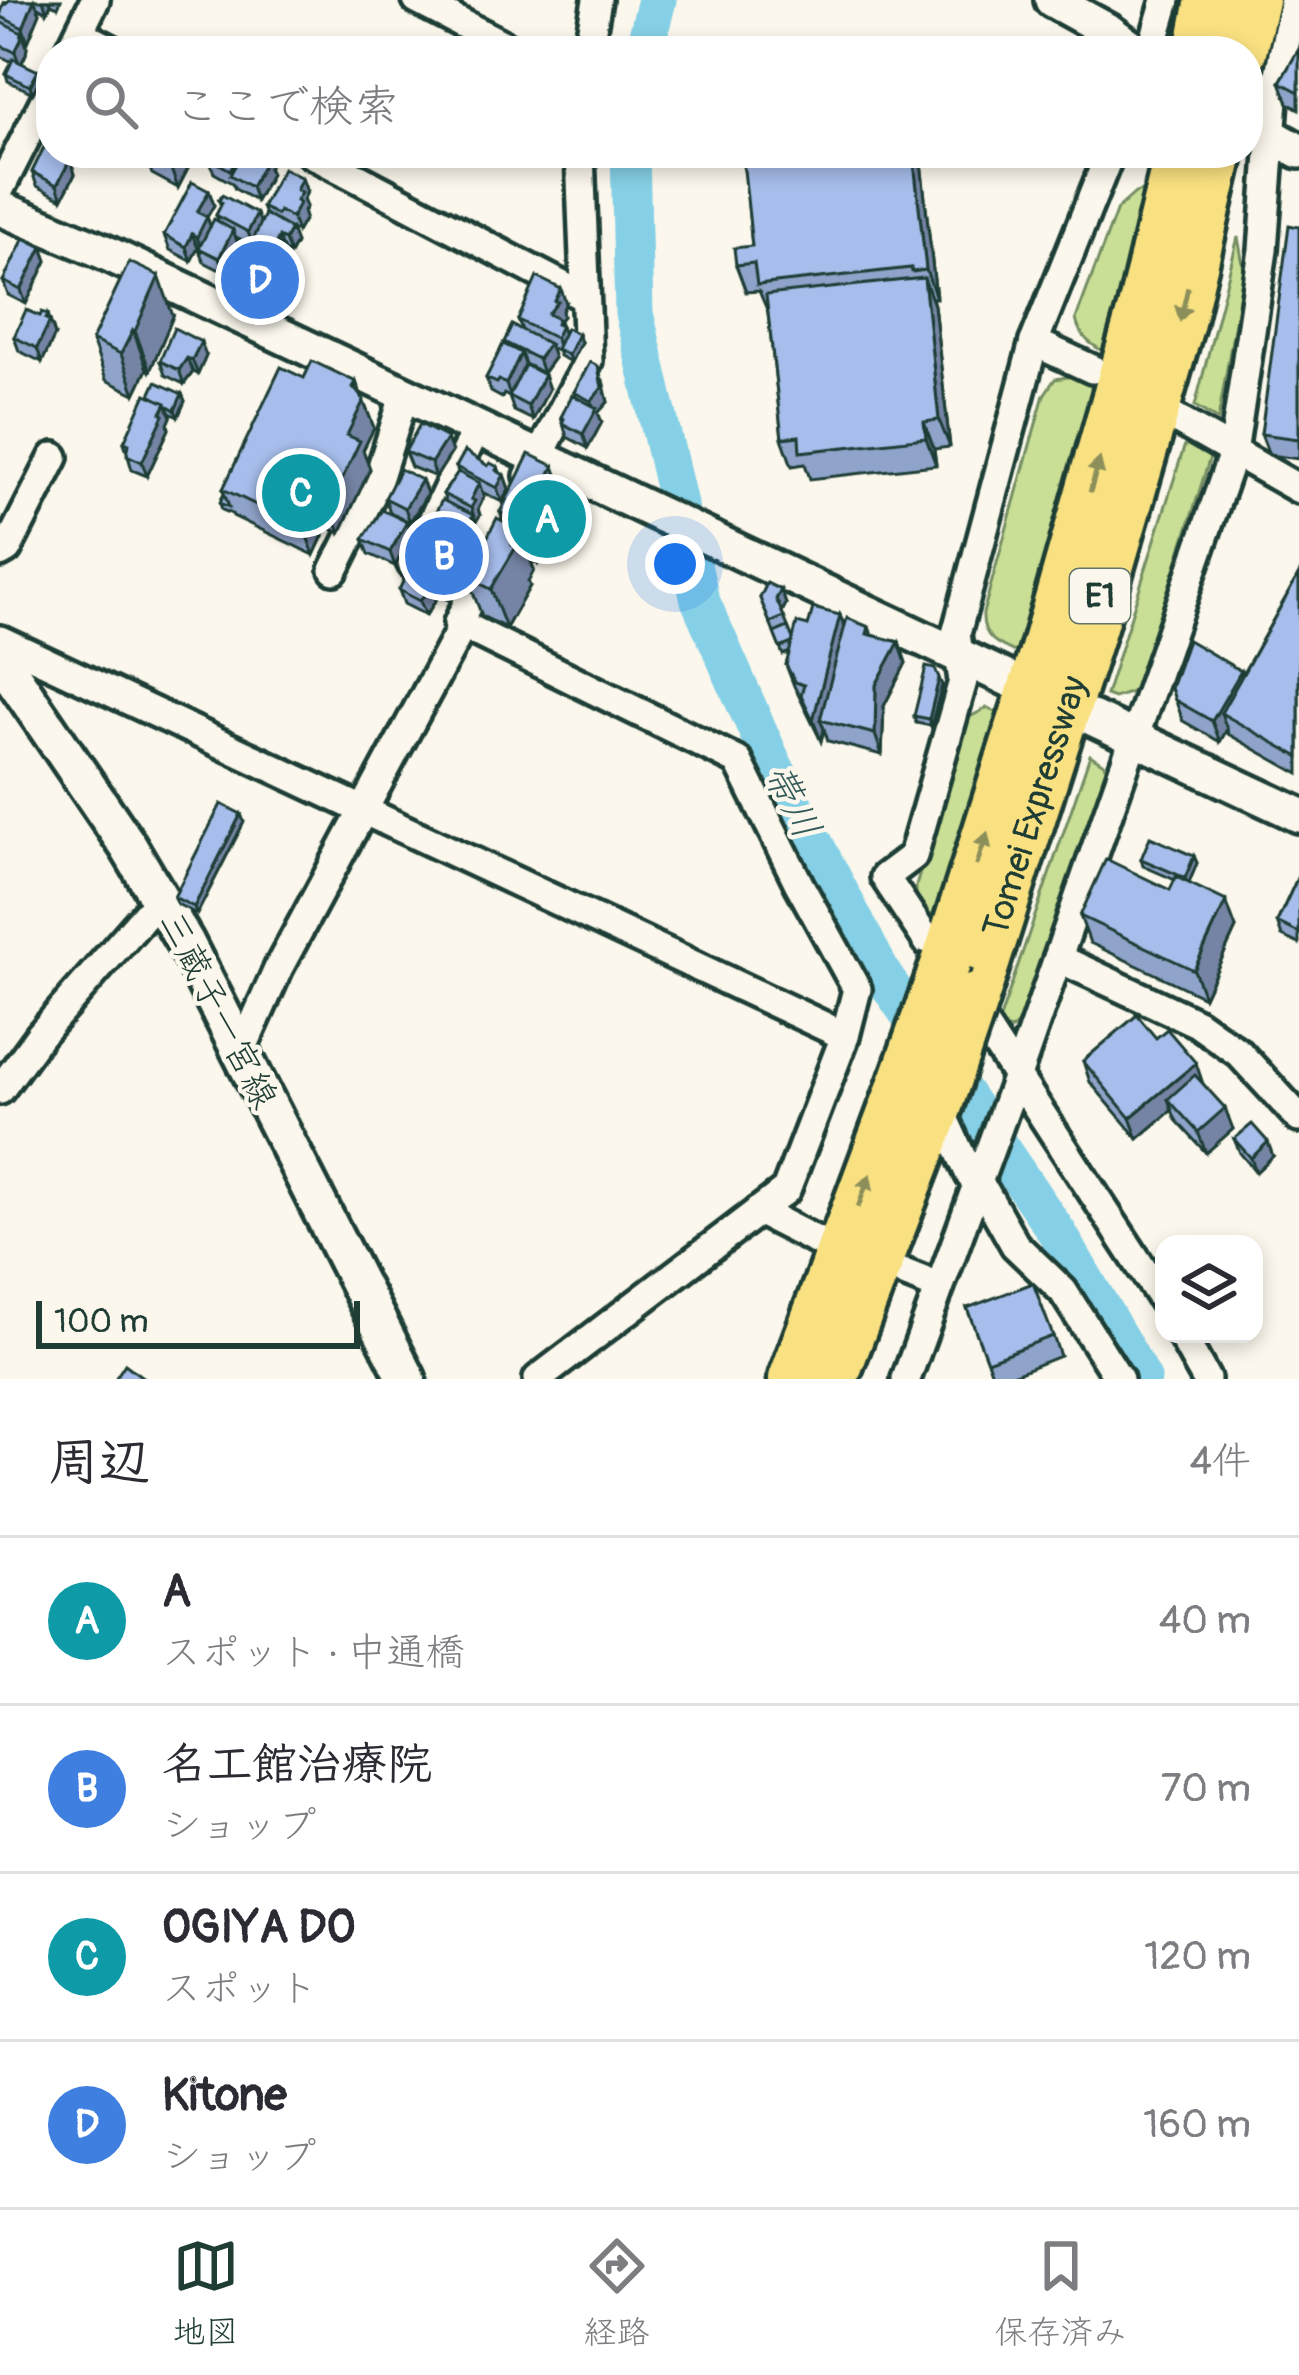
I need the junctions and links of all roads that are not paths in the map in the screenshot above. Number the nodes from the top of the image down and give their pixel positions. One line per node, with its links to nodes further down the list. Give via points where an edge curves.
1 (94, 0): 9 (street)
2 (417, 0): 10 (street)
3 (597, 0): 11 (street)
4 (1052, 0): 12 (street)
5 (1166, 0): 13 (street)
6 (1210, 0): 14 (highway)
7 (1254, 0): 15 (highway)
8 (1294, 0): 17 (street)
9 (77, 36)
10 (486, 36)
11 (591, 36)
12 (1115, 36)
13 (1155, 36)
14 (1203, 36)
15 (1246, 36)
16 (36, 118): 22 (street)
17 (1272, 136): 30 (street)
18 (339, 168): 24 (street)
19 (580, 168): 24 (street)
20 (1104, 168): 25 (street)
21 (1195, 168): 54 (highway, Tomei Expressway / E1, bridge, via 1180,322 1092,626)
22 (0, 189)
23 (0, 208): 27 (street)
24 (584, 297): 32 (street, via 588,361)
25 (1034, 342): 26 (street); 41 (street, via 956,634)
26 (1092, 369)
27 (405, 393): 29 (street); 37 (street, via 377,482)
28 (1174, 418): 30 (street)
29 (477, 428): 32 (street); 38 (street, via 412,564)
30 (1233, 453): 33 (street); 45 (street)
31 (54, 457): 36 (street)
32 (538, 457): 34 (street); 41 (street)
33 (1299, 489)
34 (521, 494)
35 (502, 533): 38 (street)
36 (0, 554)
37 (334, 570)
38 (472, 593): 39 (street)
39 (463, 625): 46 (street); 50 (street, via 738,760 857,989)
40 (0, 640): 46 (street)
41 (959, 656): 43 (street); 52 (street, via 963,682 913,856 885,877)
42 (0, 658): 48 (main road, 三蔵子一宮線)
43 (1017, 683)
44 (1092, 718): 45 (street)
45 (1134, 738): 47 (street); 49 (street)
46 (365, 809): 50 (street); 51 (street)
47 (1299, 814)
48 (162, 903): 51 (main road, 三蔵子一宮線); 53 (street)
49 (1058, 958): 52 (street); 55 (street, via 1197,1023 1239,1053)
50 (845, 1036): 57 (street, via 786,1190)
51 (241, 1052): 63 (main road, 三蔵子一宮線)
52 (1015, 1081): 56 (street); 61 (street)
53 (0, 1090)
54 (921, 1093): 56 (street); 65 (highway, Tomei Expressway, one-way to 54); 66 (highway, Tomei Expressway)
55 (1299, 1118)
56 (980, 1179): 60 (street); 68 (street, via 1015,1245 1063,1291)
57 (758, 1211): 58 (street); 64 (street)
58 (817, 1241)
59 (904, 1273): 60 (street)
60 (939, 1287): 67 (street)
61 (1155, 1289)
62 (1186, 1343): 69 (street)
63 (407, 1379)
64 (538, 1379)
65 (793, 1379)
66 (833, 1379)
67 (906, 1379)
68 (1119, 1379)
69 (1206, 1379)

